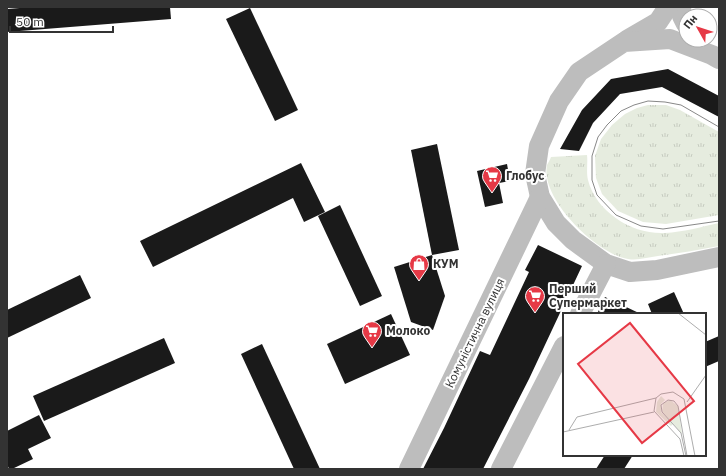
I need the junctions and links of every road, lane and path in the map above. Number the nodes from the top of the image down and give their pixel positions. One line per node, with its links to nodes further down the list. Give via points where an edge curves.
1 (668, 7): 2 (street, via 658,22)
2 (624, 42): 4 (street, via 670,40); 5 (street, via 579,72 559,100 539,146 535,174)
3 (705, 48): 4 (street)
4 (716, 57)
5 (540, 197): 7 (street, via 556,222 573,240); 10 (street, Комуністична вулиця)
6 (719, 257): 7 (street, via 657,270 630,272)
7 (606, 264): 8 (street)
8 (581, 313)
9 (563, 348): 11 (street)
10 (409, 469)
11 (501, 469)

